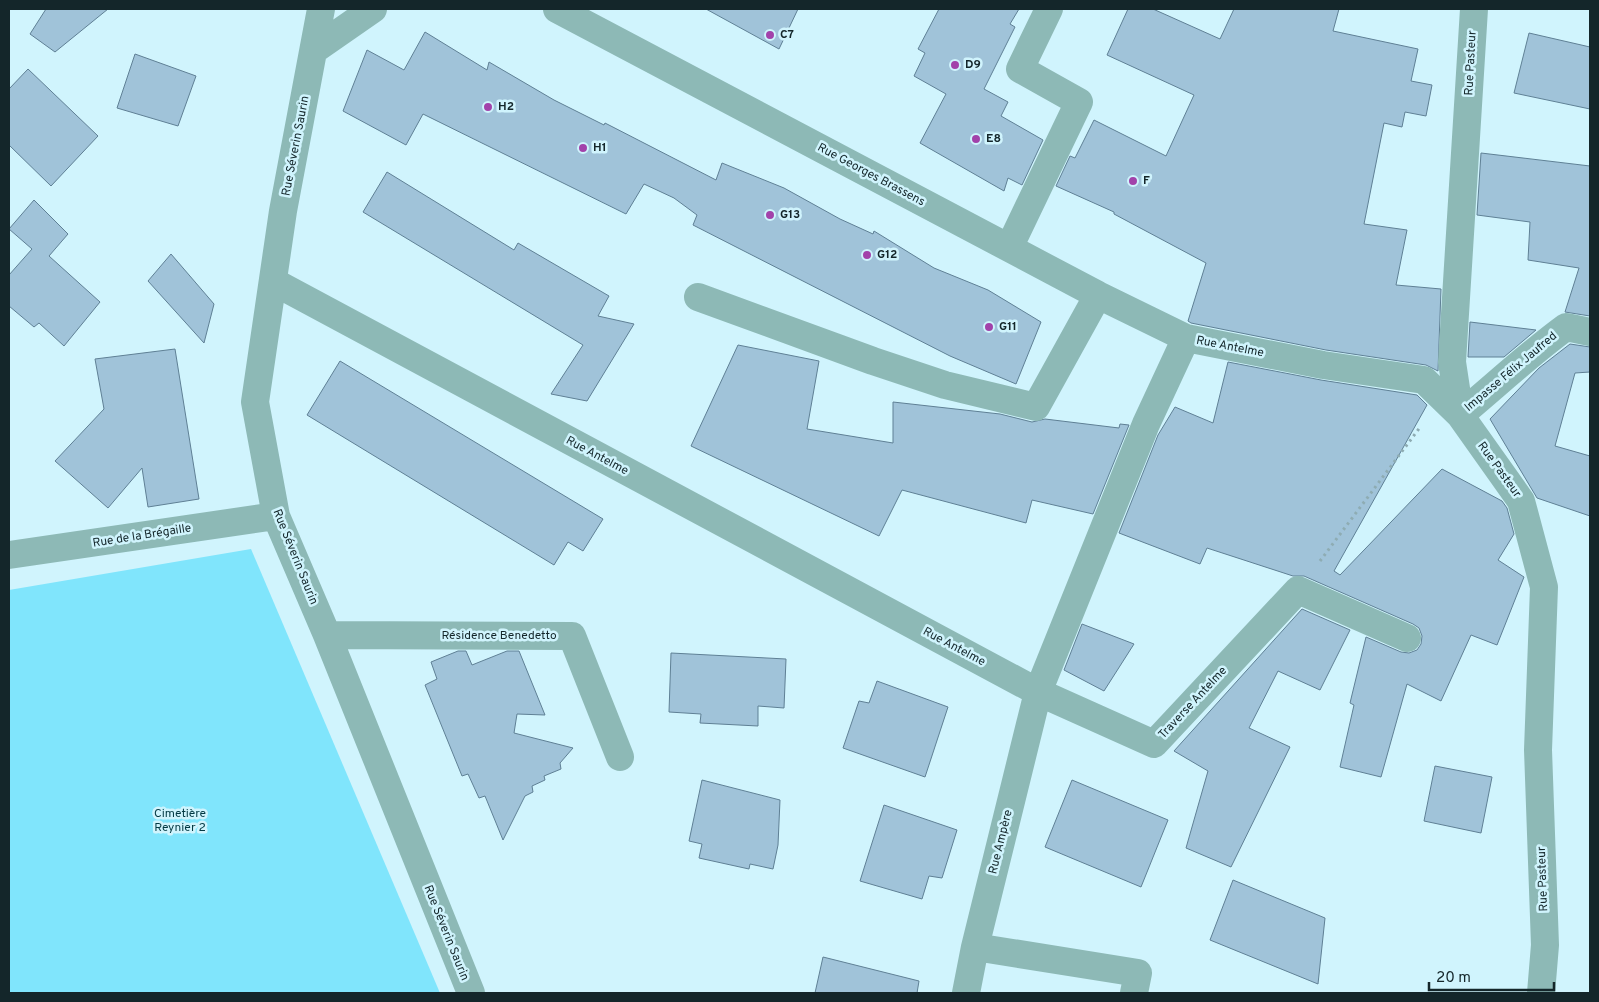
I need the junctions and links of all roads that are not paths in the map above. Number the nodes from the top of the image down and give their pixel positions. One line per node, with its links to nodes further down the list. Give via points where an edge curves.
1 (322, 9): 6 (street, Rue Séverin Saurin)
2 (373, 9): 6 (street)
3 (557, 9): 7 (street, Rue Georges Brassens)
4 (1049, 9): 7 (street, via 1020,69 1079,102)
5 (1474, 9): 13 (street, Rue Pasteur)
6 (314, 50): 8 (street, Rue Séverin Saurin, via 283,211)
7 (1010, 248): 9 (street, Rue Georges Brassens)
8 (274, 282): 14 (street, Rue Séverin Saurin, via 255,402); 18 (street, Rue Antelme)
9 (1098, 295): 10 (street, via 1036,407 936,382); 12 (street, Rue Georges Brassens)
10 (698, 298)
11 (1590, 332): 13 (street, Impasse Félix Jaufred, via 1566,327 1508,375)
12 (1186, 338): 13 (street, Rue Antelme, via 1323,366 1424,380); 18 (street, Rue Antelme, via 1146,424)
13 (1451, 405): 24 (street, Rue Pasteur, via 1521,501 1544,587 1538,750 1545,945)
14 (276, 516): 15 (street, Rue de la Brégaille); 16 (street, Rue Séverin Saurin)
15 (9, 555)
16 (327, 635): 19 (street, Résidence Benedetto, via 572,636); 21 (street, Rue Séverin Saurin)
17 (1407, 638): 18 (street, Traverse Antelme, via 1298,590 1154,744)
18 (1038, 692): 20 (street, Rue Ampère)
19 (620, 757)
20 (975, 947): 22 (street, Rue Ampère); 23 (street, via 1138,973)
21 (471, 993)
22 (966, 993)
23 (1134, 993)
24 (1541, 993)

